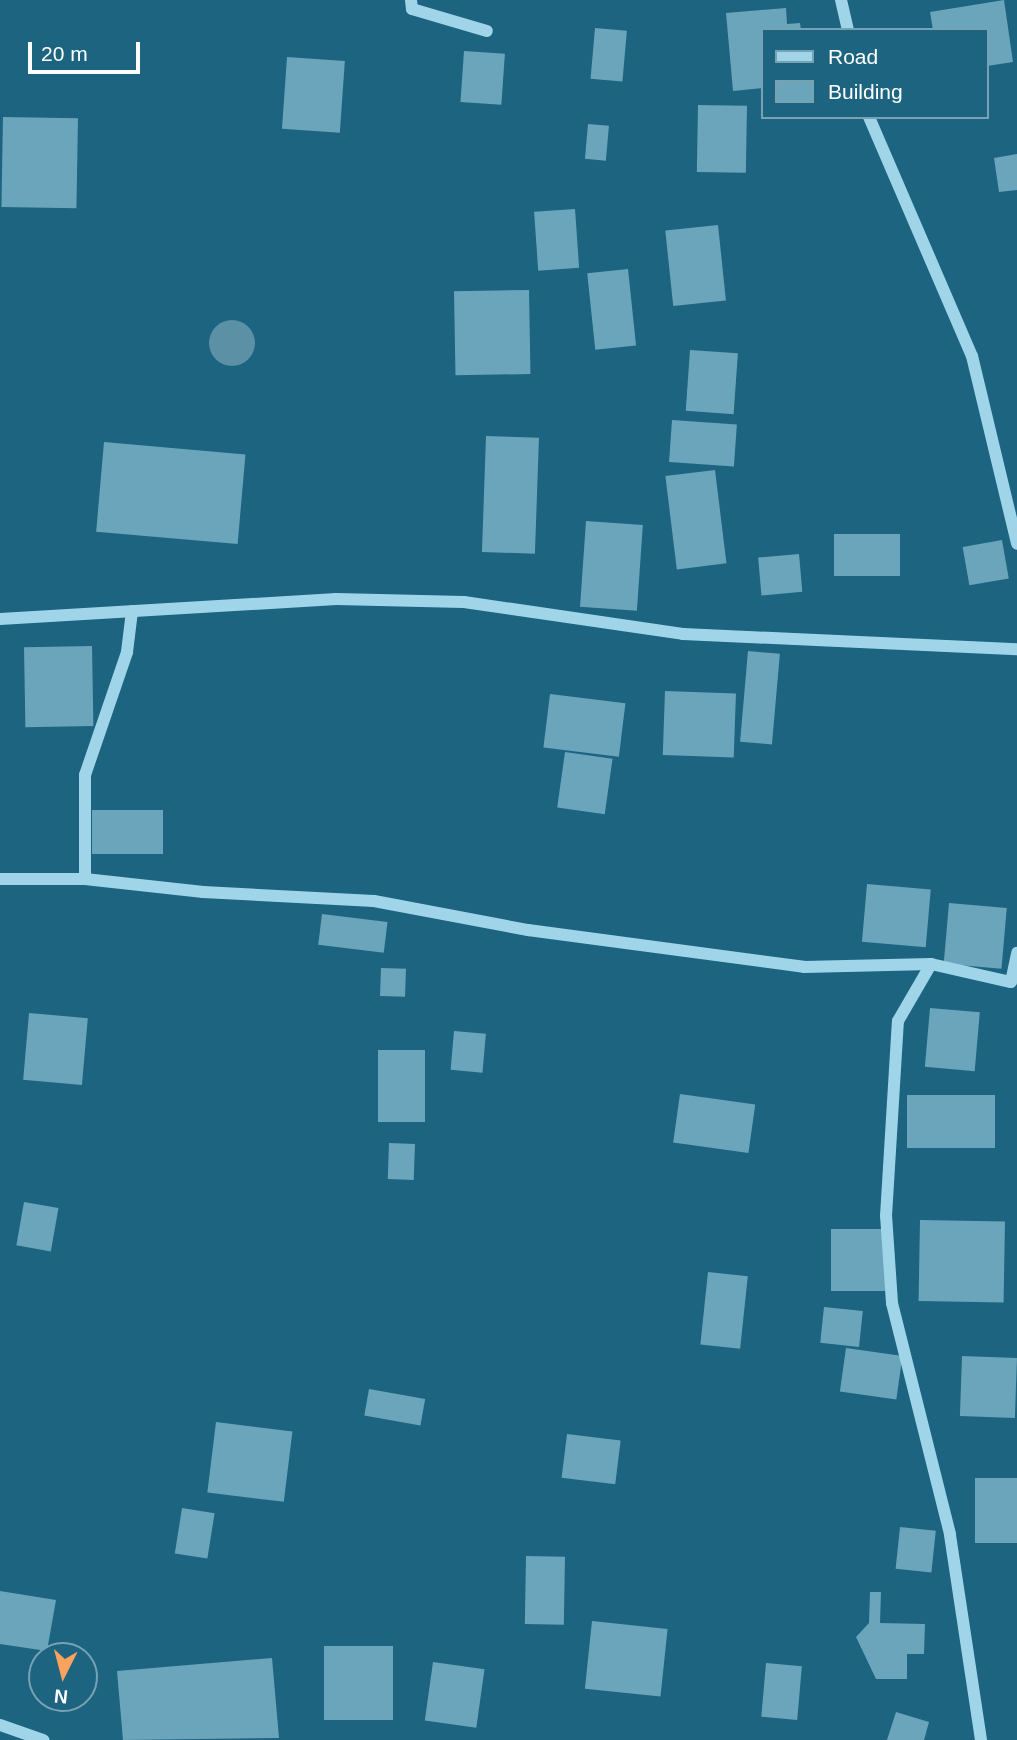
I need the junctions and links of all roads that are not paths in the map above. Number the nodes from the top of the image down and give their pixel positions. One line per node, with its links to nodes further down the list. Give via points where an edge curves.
1 (411, 0): 4 (street, via 412,9)
2 (841, 0): 3 (street)
3 (848, 28)
4 (487, 31)
5 (870, 119): 6 (street, via 972,356)
6 (1017, 544)
7 (132, 611): 8 (street); 9 (street, via 336,599 464,602 683,634); 11 (street, via 127,652 85,775)
8 (0, 618)
9 (1017, 649)
10 (0, 879): 11 (street)
11 (85, 880): 13 (street, via 374,901 528,930 804,967)
12 (1017, 953): 13 (street, via 1011,982)
13 (931, 964): 16 (street, via 898,1021 886,1258 892,1303 950,1534)
14 (0, 1725): 15 (street)
15 (43, 1740)
16 (981, 1740)

